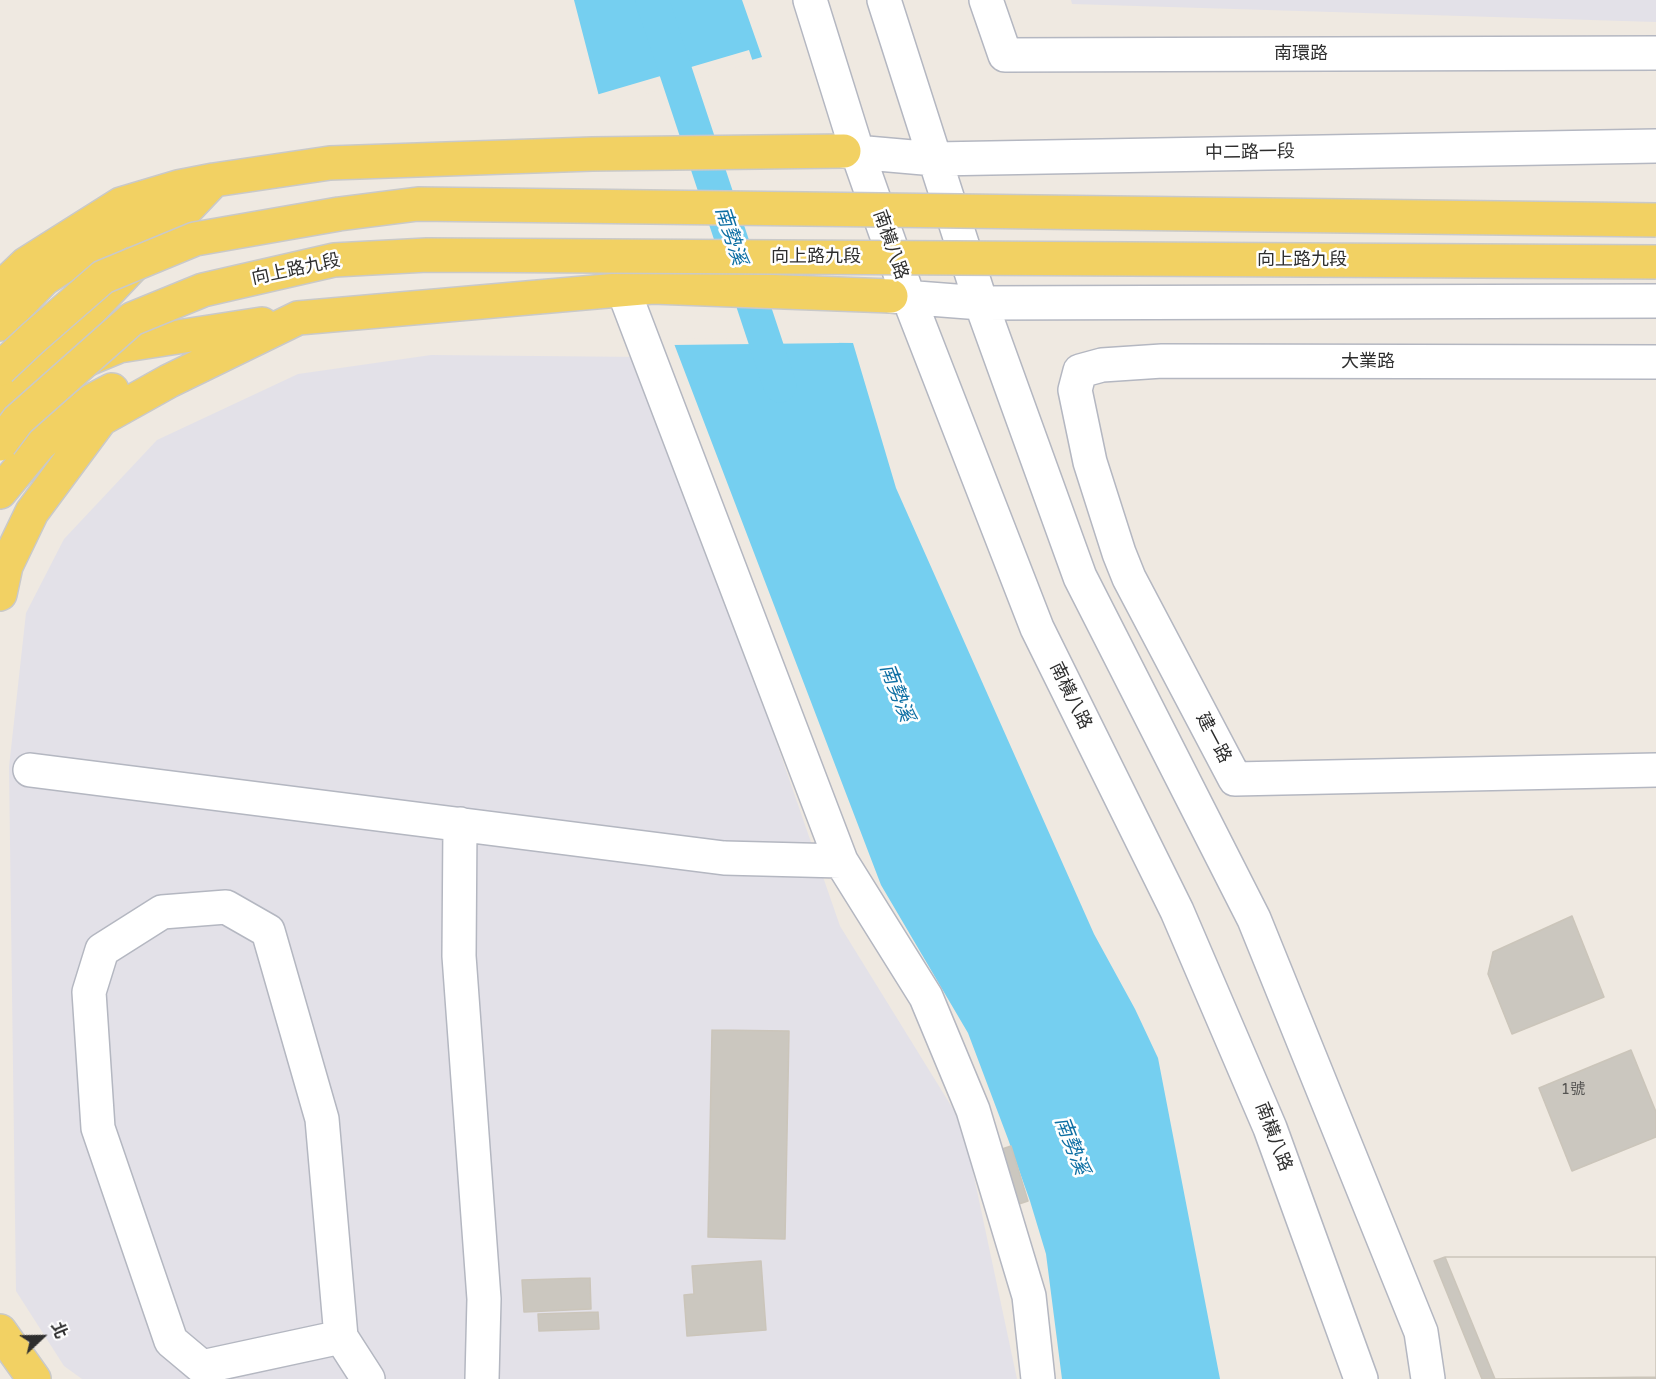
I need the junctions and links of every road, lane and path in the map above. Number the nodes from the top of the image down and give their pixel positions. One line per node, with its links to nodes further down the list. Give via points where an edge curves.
1 (810, 0): 6 (street, 南橫八路)
2 (884, 0): 7 (street)
3 (986, 0): 4 (street, 南環路, via 1005,55)
4 (1656, 53)
5 (1656, 146): 7 (street, 中二路一段)
6 (851, 153): 7 (street, 中二路一段); 8 (main road, via 592,154 330,163); 13 (street, 南橫八路)
7 (934, 159): 15 (street)
8 (214, 180): 12 (main road, via 121,204 26,264); 17 (main road, via 44,279); 21 (main road)
9 (1656, 220): 19 (main road, bridge, via 418,204 195,239 103,277)
10 (1656, 262): 23 (main road, 向上路九段, bridge, via 427,255 334,260 204,290 132,319 18,420)
11 (638, 288): 13 (main road); 16 (main road); 31 (street)
12 (0, 289)
13 (899, 296): 15 (street); 38 (street, 南橫八路, via 1037,628 1177,911 1270,1128)
14 (1656, 301): 15 (street)
15 (981, 303): 29 (street, via 1080,577)
16 (298, 318): 22 (main road, via 119,346); 24 (main road, via 161,362 93,400 40,444); 25 (main road, via 101,419 32,512 6,566)
17 (0, 324)
18 (1656, 363): 20 (street, 大業路, via 1162,362 1102,365)
19 (0, 369)
20 (1080, 371): 28 (street, 建一路, via 1075,390 1090,462 1119,553)
21 (0, 399)
22 (0, 404)
23 (0, 444)
24 (0, 492)
25 (0, 594)
26 (30, 770): 30 (street)
27 (1656, 770): 28 (street, 建一路)
28 (1235, 779): 29 (street)
29 (1194, 801): 39 (street, via 1272,962 1421,1332)
30 (460, 824): 31 (street, via 724,858); 36 (street, via 459,956 484,1299)
31 (841, 861): 37 (street, via 926,997 973,1110 1029,1296)
32 (0, 1331): 34 (main road)
33 (341, 1337): 33 (street, via 322,1119 268,931 226,907 162,912 102,950 88,992 98,1128 171,1341 202,1367); 35 (street)
34 (34, 1379)
35 (368, 1379)
36 (482, 1379)
37 (1038, 1379)
38 (1361, 1379)
39 (1428, 1379)

